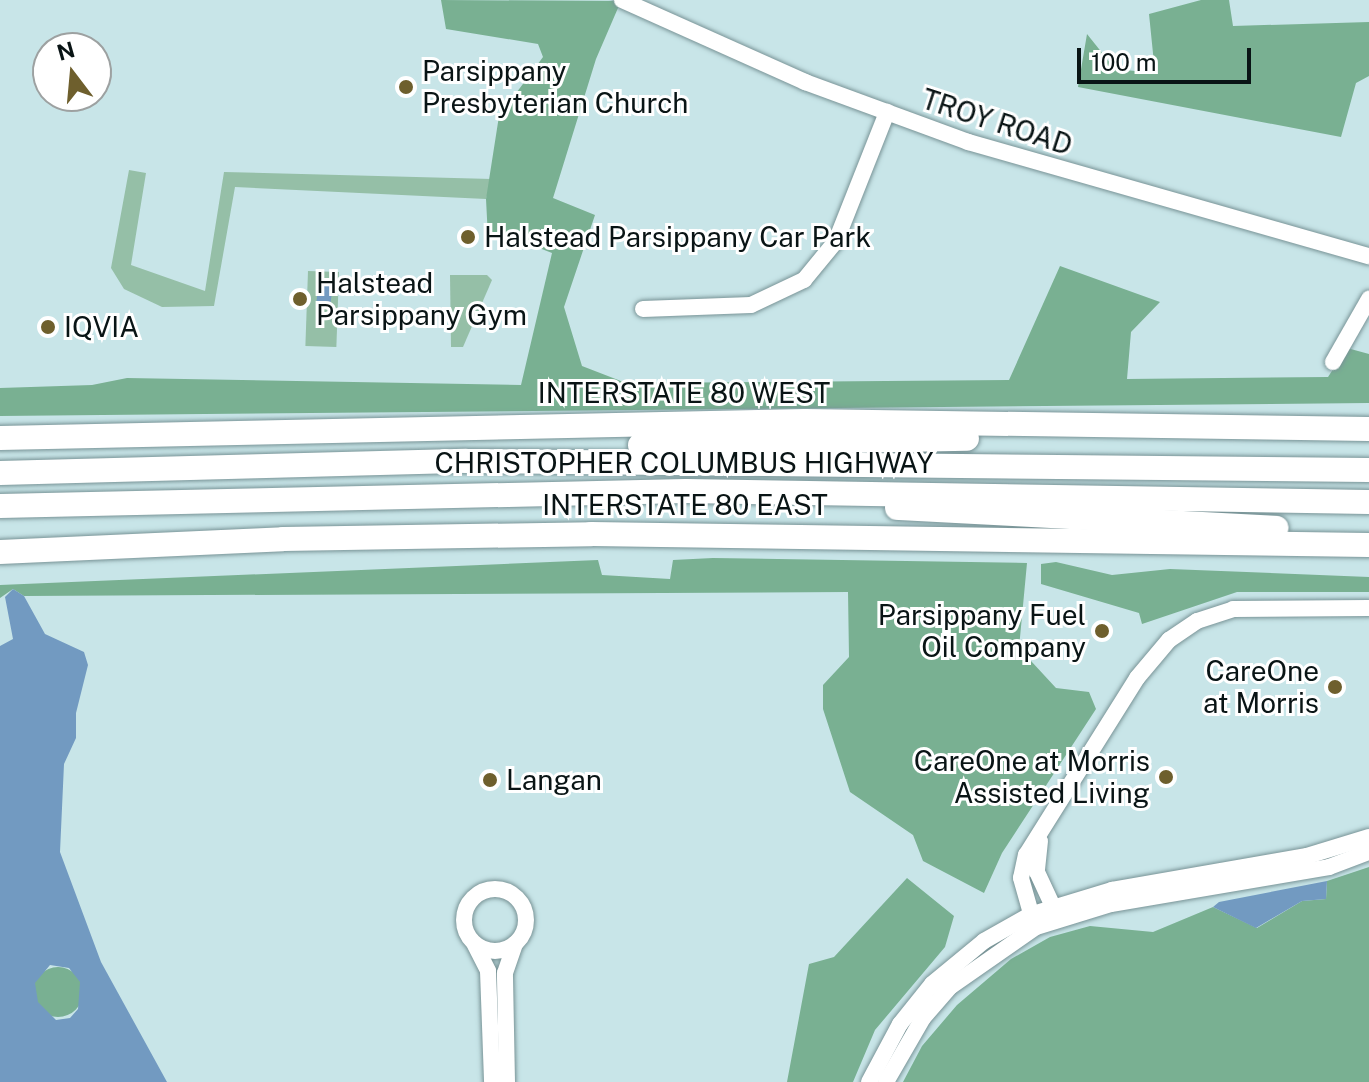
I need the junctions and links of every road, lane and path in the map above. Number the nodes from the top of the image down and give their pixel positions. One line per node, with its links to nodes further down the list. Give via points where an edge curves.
1 (622, 0): 2 (street, TROY ROAD)
2 (887, 112): 3 (street, TROY ROAD, via 1037,164); 5 (street, via 836,241 804,280 751,305)
3 (1369, 256)
4 (1369, 299): 6 (street)
5 (643, 309)
6 (1333, 362)
7 (1330, 428): 8 (highway, INTERSTATE 80 WEST); 9 (highway, INTERSTATE 80 WEST, via 805,421); 10 (highway, via 515,447)
8 (1369, 429)
9 (0, 438)
10 (466, 461): 11 (highway, CHRISTOPHER COLUMBUS HIGHWAY); 12 (highway, CHRISTOPHER COLUMBUS HIGHWAY)
11 (1369, 470)
12 (0, 473)
13 (686, 491): 14 (highway, CHRISTOPHER COLUMBUS HIGHWAY); 15 (highway, CHRISTOPHER COLUMBUS HIGHWAY); 16 (highway, via 711,504 899,508)
14 (1369, 502)
15 (0, 506)
16 (1369, 533)
17 (1369, 545): 18 (highway, INTERSTATE 80 EAST, via 591,534 269,539)
18 (0, 552)
19 (1369, 608): 20 (street, via 1233,609 1189,625 1156,654)
20 (1044, 827): 23 (street, via 1037,872); 24 (street, via 1026,855 1021,878)
21 (1369, 837): 23 (street, via 1319,854 1112,890)
22 (1369, 852): 23 (street, via 1329,867)
23 (1056, 912): 24 (street)
24 (1033, 921): 29 (street, via 984,941 932,984 900,1024); 30 (street, via 950,987 923,1018)
25 (515, 944): 26 (street, via 495,952); 26 (street, via 526,926 523,905 508,892 489,889 473,898 464,917); 28 (street, via 505,973)
26 (475, 945): 27 (street, via 488,971)
27 (492, 1082)
28 (507, 1082)
29 (869, 1082)
30 (886, 1082)

